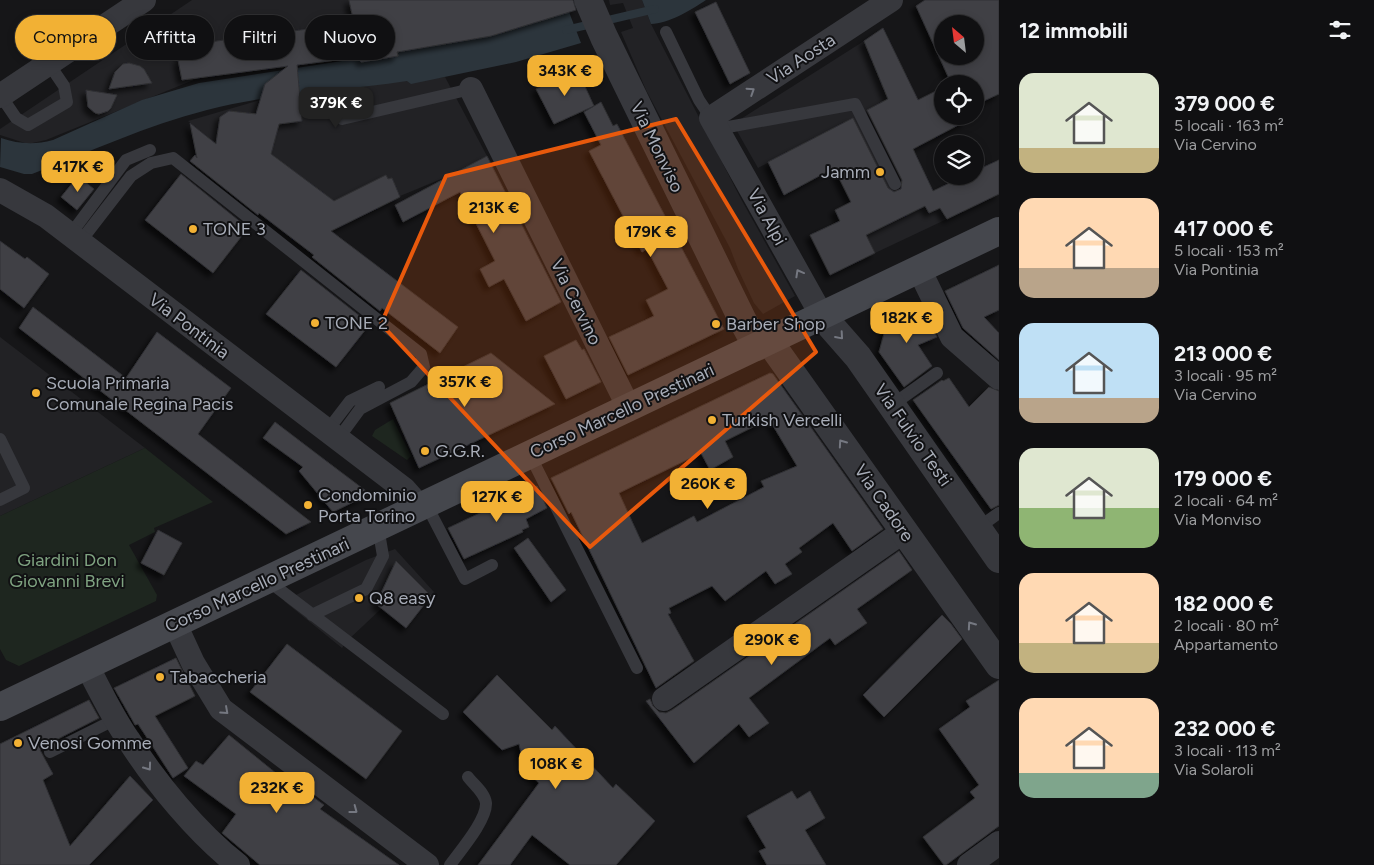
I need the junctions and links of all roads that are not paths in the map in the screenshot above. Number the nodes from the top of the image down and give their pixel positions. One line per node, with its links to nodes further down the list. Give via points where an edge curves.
1 (144, 0): 5 (street)
2 (891, 0): 9 (street, Via Aosta, one-way to 2)
3 (590, 5): 17 (street, Via Monviso, via 743,321)
4 (666, 32): 9 (lane, via 699,100)
5 (49, 64): 7 (street); 7 (lane, via 64,86 67,102 28,125 16,118)
6 (471, 89): 8 (lane); 22 (street, Via Cervino)
7 (0, 96)
8 (342, 119)
9 (714, 123): 11 (lane, via 856,104); 16 (street, Via Alpi, one-way to 9)
10 (150, 150): 14 (lane, via 126,160)
11 (895, 184)
12 (0, 190): 14 (street, Via Pontinia, via 46,216)
13 (999, 231): 15 (main road, Corso Marcello Prestinari)
14 (75, 239): 23 (street, Via Pontinia); 23 (lane, via 131,176 151,163 174,158 421,354 424,368 411,382 360,409)
15 (920, 269): 16 (main road, Corso Marcello Prestinari); 19 (street, via 952,336)
16 (822, 316): 17 (main road, Corso Marcello Prestinari); 21 (street, Via Fulvio Testi, one-way to 21, via 858,357)
17 (763, 344): 22 (main road, Corso Marcello Prestinari); 30 (street, Via Cadore, one-way to 17)
18 (937, 373): 21 (lane)
19 (999, 378)
20 (379, 387): 23 (lane, via 350,401)
21 (892, 405): 28 (street, Via Fulvio Testi)
22 (629, 408): 25 (main road, Corso Marcello Prestinari)
23 (332, 435): 27 (street, Via Pontinia, via 404,488)
24 (0, 439): 26 (lane, via 24,488)
25 (530, 455): 27 (main road, Corso Marcello Prestinari); 38 (lane)
26 (0, 500)
27 (423, 506): 29 (main road, Corso Marcello Prestinari); 32 (lane, via 464,579)
28 (988, 521): 31 (street, Via Fulvio Testi)
29 (378, 527): 33 (main road, Corso Marcello Prestinari); 34 (lane, via 383,556 366,589)
30 (904, 531): 36 (street, Via Cadore, one-way to 30); 39 (street)
31 (999, 559)
32 (492, 565)
33 (267, 580): 34 (lane); 35 (main road, Corso Marcello Prestinari)
34 (312, 615): 41 (lane)
35 (175, 624): 37 (main road, Corso Marcello Prestinari); 47 (street, one-way to 47, via 192,663 221,709)
36 (999, 665)
37 (87, 666): 40 (main road, Corso Marcello Prestinari); 42 (street)
38 (637, 668)
39 (664, 699)
40 (1, 705)
41 (443, 714)
42 (116, 719): 43 (lane); 46 (street, one-way to 46, via 177,805 222,853)
43 (50, 752)
44 (468, 777): 48 (lane, via 484,797 484,817)
45 (999, 842): 49 (street)
46 (238, 865)
47 (426, 865)
48 (450, 865)
49 (969, 865)

